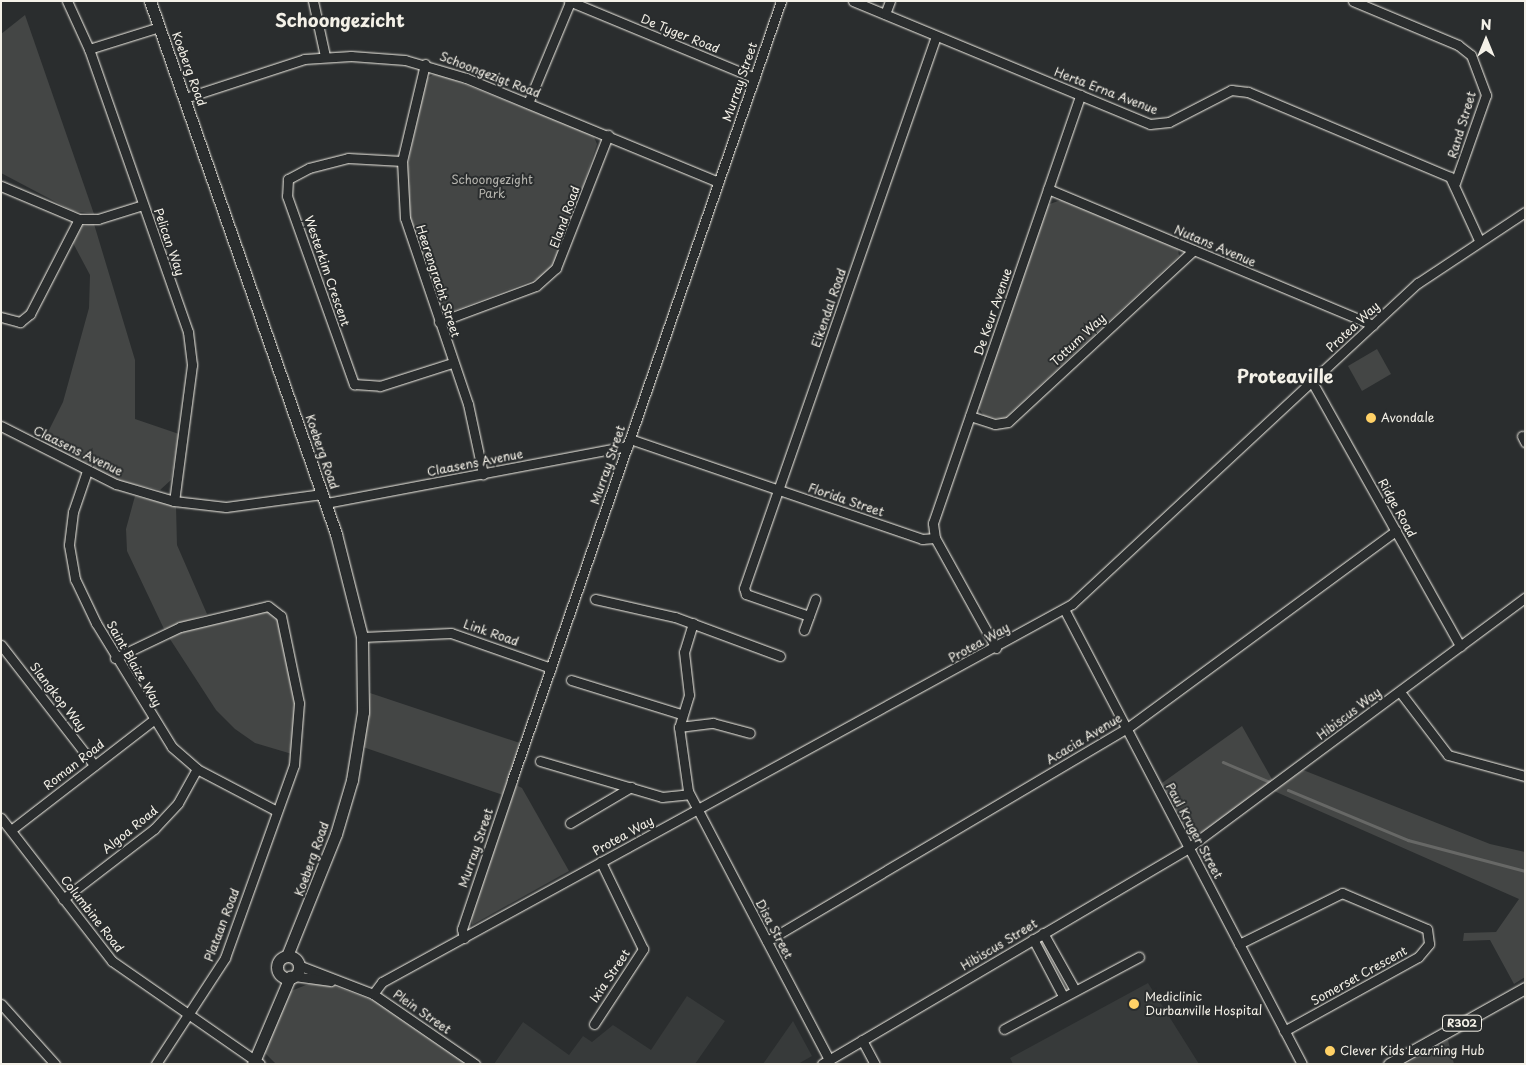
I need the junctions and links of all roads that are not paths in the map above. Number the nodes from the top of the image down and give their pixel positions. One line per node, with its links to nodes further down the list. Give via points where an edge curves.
1 (67, 1): 13 (street, Pelican Way)
2 (150, 1): 11 (main road, Koeberg Road)
3 (313, 1): 14 (street)
4 (781, 1): 16 (street, Murray Street)
5 (853, 1): 10 (street, Herta Erna Avenue)
6 (883, 1): 10 (street)
7 (890, 1): 10 (street)
8 (1353, 1): 23 (street, Rand Street, via 1458,45 1471,55 1486,95)
9 (570, 2): 16 (street, De Tyger Road); 19 (street)
10 (881, 13): 12 (street, Herta Erna Avenue)
11 (159, 27): 13 (street); 18 (main road, Koeberg Road)
12 (936, 36): 17 (street, Herta Erna Avenue); 41 (street, Eikendal Road)
13 (89, 49): 26 (street, Pelican Way)
14 (325, 56): 15 (street, Schoongezigt Road); 18 (street, Schoongezigt Road, via 249,74)
15 (425, 64): 19 (street, Schoongezigt Road); 21 (street, Heerengracht Street)
16 (755, 78): 22 (street, Murray Street)
17 (1080, 95): 23 (street, Herta Erna Avenue, via 1160,125 1228,92 1243,90 1439,171); 25 (street, De Keur Avenue)
18 (185, 98): 42 (main road, Koeberg Road)
19 (528, 103): 20 (street, Schoongezigt Road)
20 (608, 136): 22 (street, Schoongezigt Road); 32 (street, Eland Road, via 556,268 536,286)
21 (402, 161): 32 (street, Heerengracht Street, via 409,235); 34 (street, Westerkim Crescent, via 348,158 309,168 288,179 287,196 354,384 380,386)
22 (718, 182): 38 (street, Murray Street)
23 (1455, 183): 29 (street)
24 (1, 186): 28 (street)
25 (1048, 189): 30 (street, Nutans Avenue); 36 (street, De Keur Avenue)
26 (143, 205): 28 (street, via 98,219); 43 (street, Pelican Way, via 191,348 190,392)
27 (1525, 212): 29 (street, Protea Way)
28 (79, 219): 31 (street, via 30,314 20,322)
29 (1479, 240): 33 (street, Protea Way, via 1430,273)
30 (1194, 250): 33 (street, Nutans Avenue); 36 (street, Tottum Way, via 1008,422 995,424)
31 (1, 317)
32 (439, 322): 34 (street, Heerengracht Street)
33 (1373, 325): 35 (street, Protea Way)
34 (452, 363): 40 (street, Heerengracht Street, via 468,404)
35 (1312, 382): 44 (street, Ridge Road); 49 (street, Protea Way)
36 (970, 416): 45 (street, De Keur Avenue, via 933,523)
37 (1, 426): 39 (street, Claasens Avenue)
38 (629, 442): 40 (street, Claasens Avenue); 41 (street, Florida Street); 59 (street, Murray Street)
39 (87, 471): 43 (street, Claasens Avenue); 58 (street, Saint Blaize Way, via 69,531 70,561 82,597)
40 (483, 474): 42 (street, Claasens Avenue)
41 (776, 489): 45 (street, Florida Street, via 922,539); 50 (street, Eikendal Road, via 744,588 746,594)
42 (324, 498): 43 (street, Claasens Avenue, via 226,507); 53 (main road, Koeberg Road, via 354,593)
43 (174, 501)
44 (1396, 531): 55 (street, Ridge Road); 65 (street, Acacia Avenue)
45 (936, 538): 56 (street)
46 (595, 598): 51 (street)
47 (815, 598): 50 (street)
48 (1525, 598): 55 (street, Hibiscus Way)
49 (1064, 609): 56 (street, Protea Way); 65 (street, Paul Kruger Street)
50 (809, 616): 52 (street)
51 (693, 624): 57 (street); 62 (street, via 684,652 689,695)
52 (804, 630)
53 (362, 637): 59 (street, Link Road, via 451,633); 87 (main road, Koeberg Road, via 364,704 354,770)
54 (1, 645): 68 (street, Slangkop Way)
55 (1460, 646): 61 (street, Hibiscus Way)
56 (996, 648): 73 (street, Protea Way)
57 (780, 656)
58 (115, 658): 63 (street, Saint Blaize Way); 74 (street, Plataan Road, via 194,622 264,606 279,612 298,692 300,724 294,765)
59 (551, 668): 82 (street, Murray Street, via 462,929)
60 (571, 680): 62 (street)
61 (1400, 692): 70 (street, via 1448,755); 78 (street, Hibiscus Way)
62 (681, 714): 64 (street)
63 (152, 721): 68 (street, Roman Road); 69 (street, Saint Blaize Way, via 172,747)
64 (679, 727): 66 (street, via 713,723); 72 (street)
65 (1126, 729): 78 (street, Paul Kruger Street); 84 (street, Acacia Avenue)
66 (750, 733)
67 (540, 761): 71 (street)
68 (94, 765): 77 (street, Roman Road)
69 (197, 769): 74 (street, Saint Blaize Way); 80 (street, Algoa Road, via 178,803 154,829)
70 (1525, 776)
71 (631, 786): 72 (street, via 662,797); 76 (street)
72 (689, 794): 73 (street, Disa Street)
73 (698, 809): 79 (street, Protea Way); 84 (street, Disa Street)
74 (277, 811): 95 (street, Plataan Road, via 224,958)
75 (1, 818): 77 (street, Columbine Road)
76 (570, 823)
77 (11, 830): 80 (street, Columbine Road)
78 (1188, 848): 81 (street, Hibiscus Street); 85 (street, Paul Kruger Street)
79 (601, 862): 82 (street, Protea Way); 96 (street, Ixia Street, via 644,949)
80 (63, 898): 95 (street, Columbine Road, via 112,961)
81 (1043, 933): 83 (street, Hibiscus Street); 91 (street)
82 (464, 938): 92 (street, Protea Way, via 382,982)
83 (1033, 939): 93 (street); 99 (street, Hibiscus Street)
84 (767, 941): 101 (street, Disa Street)
85 (1239, 944): 98 (street, Paul Kruger Street); 98 (street, Somerset Crescent, via 1342,893 1419,922 1427,929 1429,944 1418,958)
86 (1139, 957): 91 (street)
87 (294, 961): 88 (main road); 88 (main road, via 278,963); 89 (street, Plein Street)
88 (288, 976): 89 (street, Plein Street); 100 (main road, via 272,1011)
89 (353, 985): 92 (street, Plein Street)
90 (1525, 988): 107 (main road, R302)
91 (1075, 990): 93 (street)
92 (373, 994): 104 (street, Plein Street)
93 (1063, 996): 97 (street)
94 (1, 1004): 102 (street)
95 (188, 1016): 100 (street, Columbine Road); 103 (street, Plataan Road)
96 (594, 1024)
97 (1004, 1029)
98 (1284, 1031): 106 (street, Paul Kruger Street)
99 (862, 1040): 101 (street, Hibiscus Street); 105 (street)
100 (256, 1062)
101 (826, 1062)
102 (55, 1064)
103 (156, 1064)
104 (475, 1064)
105 (875, 1064)
106 (1302, 1064)
107 (1388, 1064)

